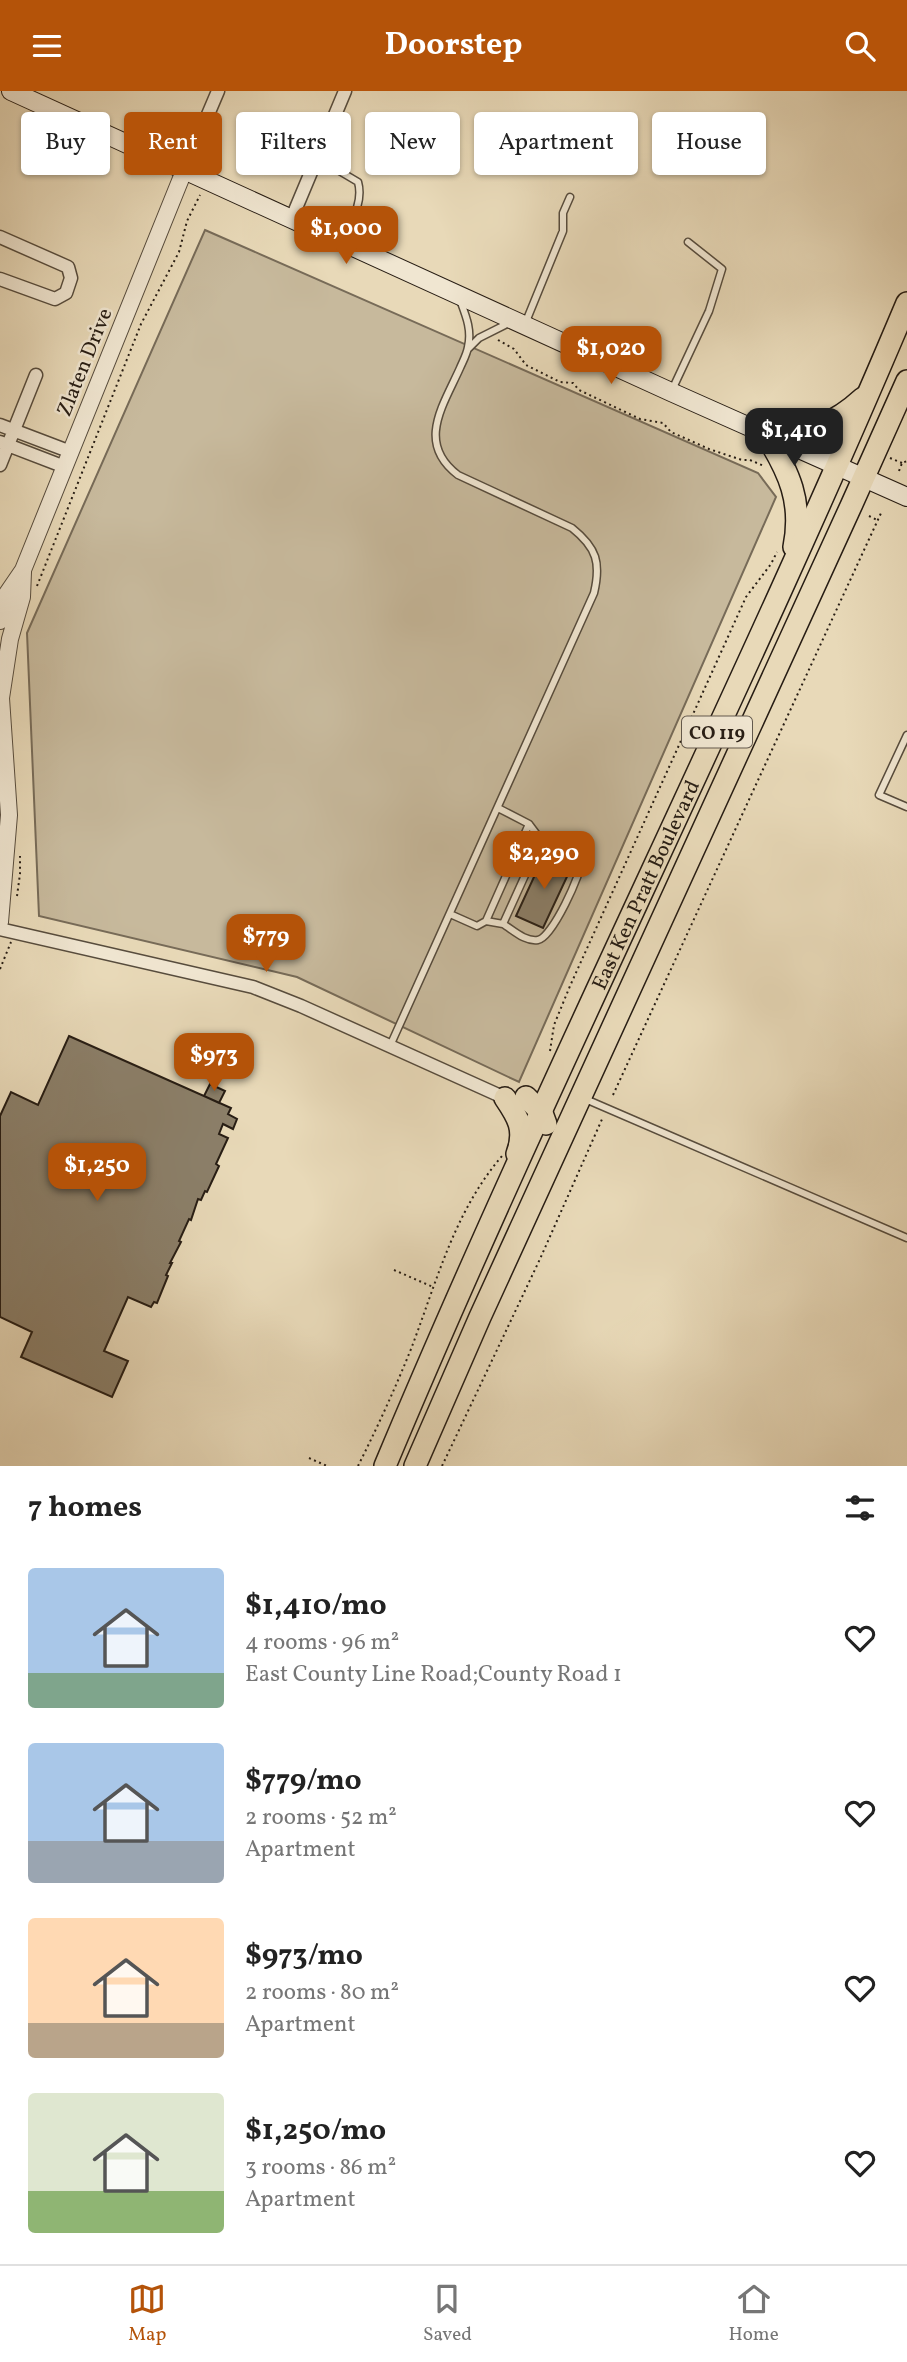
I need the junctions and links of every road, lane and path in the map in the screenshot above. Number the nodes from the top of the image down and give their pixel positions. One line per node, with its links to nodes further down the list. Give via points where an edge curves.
1 (11, 91): 6 (main road)
2 (218, 91): 4 (street)
3 (345, 91): 5 (street)
4 (209, 112)
5 (336, 112)
6 (124, 143)
7 (182, 175): 31 (street, Zlaten Drive)
8 (193, 175): 11 (main road)
9 (310, 175): 13 (street)
10 (346, 175): 16 (lane, via 358,182 360,193)
11 (205, 180): 13 (main road); 48 (path, via 178,252 141,324)
12 (570, 197): 20 (lane, via 563,213 563,231 540,291)
13 (291, 219): 16 (main road)
14 (0, 237): 17 (street, via 68,267 71,278 66,293 55,299)
15 (688, 242): 25 (lane, via 722,269 709,311)
16 (342, 243): 18 (main road)
17 (0, 279)
18 (459, 296): 20 (main road); 22 (lane, via 470,324)
19 (907, 303): 26 (highway, East Ken Pratt Boulevard / CO 119)
20 (519, 323): 22 (lane, via 479,338); 25 (main road)
21 (498, 340): 38 (path, via 514,349 526,365 560,382 573,383 640,419 663,423 671,432)
22 (468, 348): 52 (lane, via 436,423 434,438 447,467 572,528 589,544 597,562 594,593)
23 (36, 375): 28 (street)
24 (907, 380): 40 (highway, East Ken Pratt Boulevard / CO 119)
25 (671, 392): 29 (main road)
26 (868, 393): 29 (highway, via 826,425); 36 (highway, East Ken Pratt Boulevard / CO 119)
27 (0, 425): 28 (street)
28 (14, 430): 30 (street); 31 (street)
29 (766, 435): 36 (main road); 47 (highway, via 794,490 797,511)
30 (4, 444): 35 (street); 37 (street)
31 (71, 452): 37 (street, Zlaten Drive)
32 (884, 456): 34 (path)
33 (907, 460): 34 (path)
34 (902, 463): 39 (path)
35 (0, 465)
36 (836, 465): 40 (main road); 47 (highway, East Ken Pratt Boulevard / CO 119)
37 (65, 467): 46 (street, Zlaten Drive)
38 (768, 470)
39 (899, 471)
40 (864, 478): 41 (main road); 69 (highway, East Ken Pratt Boulevard / CO 119)
41 (907, 497)
42 (881, 511): 44 (path)
43 (869, 516): 44 (path)
44 (878, 521): 66 (path)
45 (781, 544): 65 (path, via 746,597 570,986 554,1025)
46 (23, 570): 49 (street, Zlaten Drive, via 6,595); 56 (street, Zlaten Drive, via 22,597 1,698)
47 (789, 570): 63 (highway, East Ken Pratt Boulevard / CO 119)
48 (35, 589)
49 (0, 621)
50 (907, 735): 51 (lane, via 879,795)
51 (907, 807)
52 (498, 808): 53 (lane); 58 (lane)
53 (529, 824): 55 (lane); 59 (lane)
54 (0, 831): 56 (street, Zlaten Drive)
55 (541, 840): 60 (lane); 60 (lane, via 579,856 580,871 544,937 525,938)
56 (13, 851): 57 (path, via 20,874); 61 (street, Zlaten Drive)
57 (15, 903)
58 (450, 914): 59 (lane, via 477,926); 64 (lane)
59 (486, 921): 60 (lane)
60 (503, 924)
61 (4, 928): 62 (path, via 10,949); 64 (street, via 253,987)
62 (0, 969)
63 (595, 997): 67 (highway, via 540,1089); 70 (highway, East Ken Pratt Boulevard / CO 119)
64 (390, 1047): 68 (street)
65 (549, 1053)
66 (613, 1095)
67 (526, 1097): 68 (highway); 70 (highway)
68 (505, 1098): 74 (highway, via 519,1119 520,1143)
69 (581, 1098): 73 (lane); 77 (highway, East Ken Pratt Boulevard / CO 119)
70 (542, 1113): 74 (highway, East Ken Pratt Boulevard / CO 119); 77 (highway, via 552,1145 440,1391)
71 (604, 1116): 83 (path)
72 (508, 1150): 76 (path, via 464,1210)
73 (907, 1238)
74 (483, 1240): 81 (highway, East Ken Pratt Boulevard / CO 119)
75 (394, 1270): 76 (path)
76 (434, 1287): 80 (path)
77 (441, 1405): 82 (highway, East Ken Pratt Boulevard / CO 119)
78 (309, 1458): 79 (path)
79 (327, 1466)
80 (358, 1466)
81 (385, 1466)
82 (415, 1466)
83 (442, 1466)

